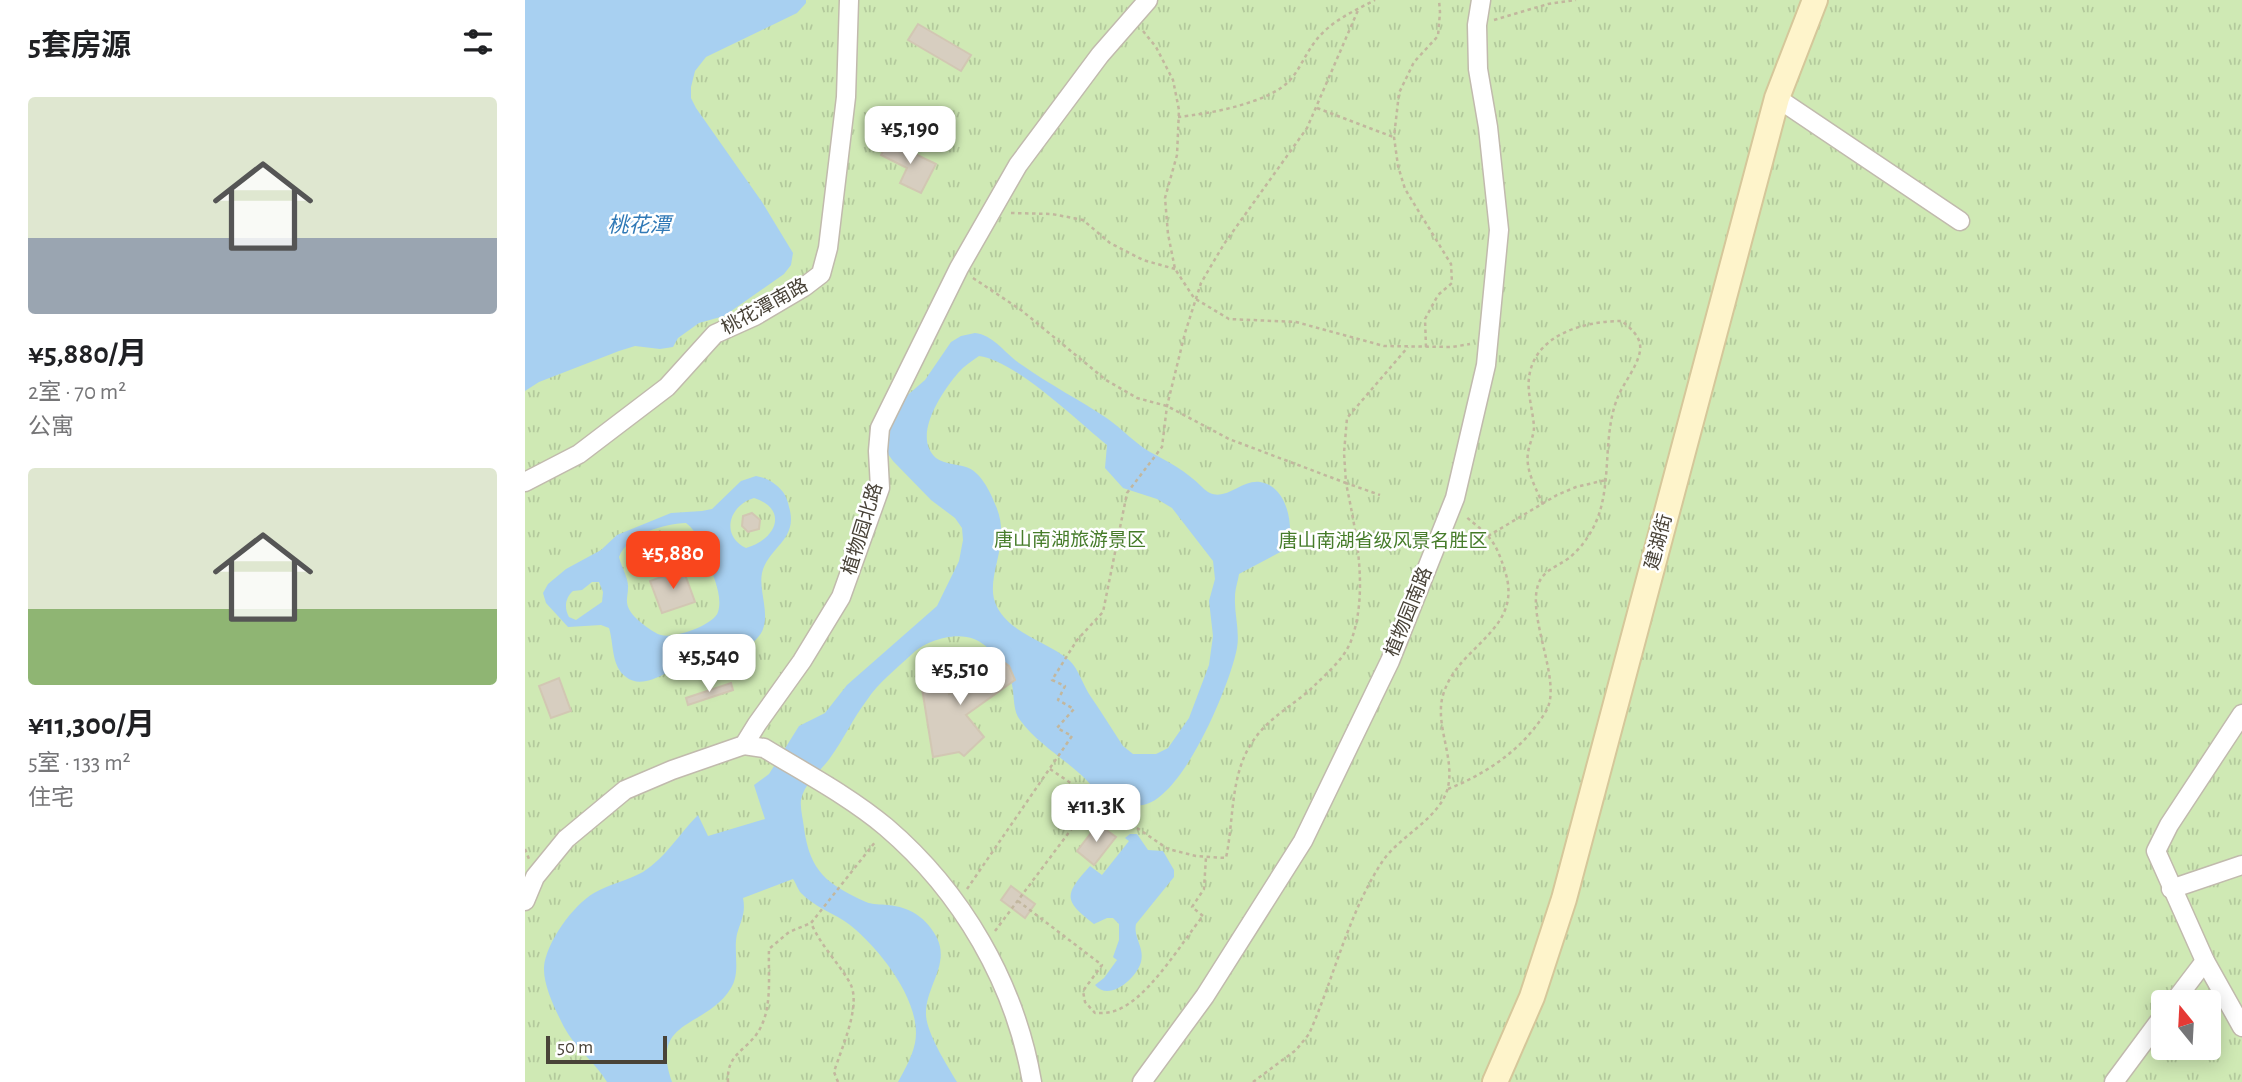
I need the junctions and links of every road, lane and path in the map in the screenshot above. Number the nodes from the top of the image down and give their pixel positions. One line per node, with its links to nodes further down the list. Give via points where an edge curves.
1 (849, 0): 24 (street, 桃花潭南路, via 846,96 821,274 755,316 715,334 667,387 579,454)
2 (1149, 0): 9 (street, 植物园北路)
3 (1375, 0): 8 (path)
4 (1439, 0): 14 (path, via 1438,36 1414,62 1399,93)
5 (1481, 0): 10 (street, 植物园南路)
6 (1576, 0): 10 (path)
7 (1815, 0): 11 (street, 建湖街)
8 (1359, 9): 12 (path); 13 (path, via 1330,24 1289,82 1267,96)
9 (1132, 19): 13 (path, via 1156,47 1173,80); 15 (street, 植物园北路, via 1018,165)
10 (1477, 25): 19 (street, 植物园南路, via 1478,69 1499,230)
11 (1777, 98): 16 (street); 53 (street, 建湖街, via 1564,899 1532,997)
12 (1317, 108): 14 (path); 22 (path, via 1201,283)
13 (1178, 117): 18 (path, via 1177,155 1165,198)
14 (1394, 138): 21 (path, via 1405,189 1451,264 1452,283 1438,295 1425,319)
15 (991, 212): 17 (street, 植物园北路); 18 (path, via 1083,220 1110,243 1143,260)
16 (1960, 221)
17 (959, 268): 22 (path, via 1021,310 1106,380 1137,398); 31 (street, 植物园北路, via 880,428 880,488 841,597)
18 (1175, 269): 20 (path, via 1194,298 1229,319 1296,322 1384,346)
19 (1487, 341): 21 (path); 28 (street, 植物园南路, via 1486,365)
20 (1409, 347): 21 (path); 25 (path, via 1347,418)
21 (1426, 347)
22 (1167, 406): 25 (path, via 1229,439); 32 (path, via 1162,447 1127,493 1103,612 1067,654 1052,680 1065,687 1058,700 1074,709 1057,728 1072,736)
23 (1606, 480): 27 (path, via 1576,487); 27 (path, via 1617,399 1640,350 1636,334 1622,321 1597,321 1567,330 1533,361 1528,380 1534,430 1527,456); 33 (path, via 1601,511 1587,538 1569,558 1546,571 1538,585 1536,606 1551,690 1548,709 1500,762)
24 (525, 482)
25 (1346, 482): 26 (path); 36 (path, via 1359,580 1358,612 1350,643 1333,668 1278,713 1250,745 1232,799 1226,858)
26 (1380, 495)
27 (1543, 505): 29 (path)
28 (1452, 506): 29 (path); 51 (street, 植物园南路, via 1390,661 1303,841 1205,996)
29 (1488, 536): 33 (path, via 1496,545 1510,594 1507,610 1460,666 1441,700 1450,768)
30 (2242, 714): 38 (street, via 2156,851)
31 (744, 745): 35 (street, via 764,748); 39 (street, via 625,790 566,839 535,877)
32 (1051, 769): 34 (path); 41 (path)
33 (1448, 789): 52 (path, via 1427,818 1391,849 1372,878 1309,1034 1296,1050)
34 (1094, 799): 36 (path, via 1168,849); 40 (path)
35 (887, 828): 41 (street); 42 (path)
36 (1206, 857): 40 (path, via 1204,889 1192,907 1202,916 1147,988 1112,1012 1095,1013 1085,1003 1083,992 1102,965)
37 (2242, 866): 38 (street)
38 (2171, 889): 44 (street)
39 (525, 901)
40 (1018, 901): 43 (path)
41 (958, 902): 43 (street)
42 (811, 923): 48 (path, via 789,932 769,949 768,1004 758,1032 731,1062); 49 (path, via 852,985 855,1005 834,1072)
43 (984, 944): 50 (street, via 1018,1028)
44 (2204, 961): 45 (street); 46 (street)
45 (2183, 990)
46 (2242, 1027)
47 (2151, 1032): 54 (street)
48 (728, 1082)
49 (838, 1082)
50 (1033, 1082)
51 (1142, 1082)
52 (1253, 1082)
53 (1495, 1082)
54 (2114, 1082)

